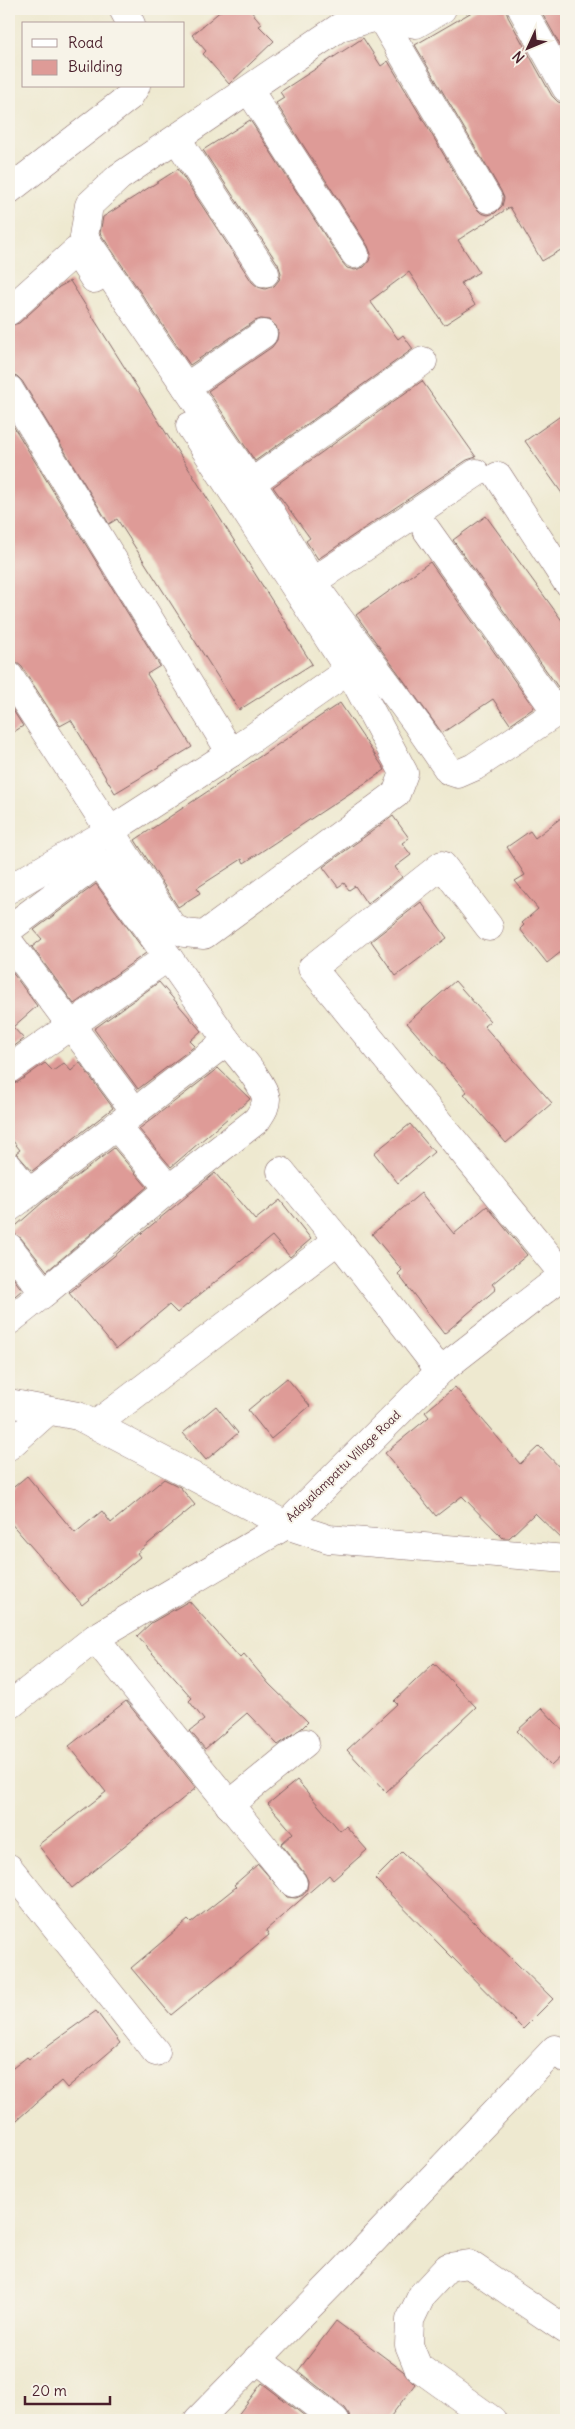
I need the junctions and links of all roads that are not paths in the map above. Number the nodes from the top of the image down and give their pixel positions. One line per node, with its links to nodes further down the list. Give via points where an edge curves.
1 (123, 9): 5 (street)
2 (442, 9): 4 (street, via 416,24)
3 (522, 9): 7 (street)
4 (380, 16): 8 (street, via 340,27); 11 (street)
5 (130, 22)
6 (135, 88): 10 (street, via 128,97)
7 (566, 88)
8 (249, 90): 9 (street); 12 (street)
9 (177, 139): 13 (street); 17 (street, via 119,177 90,205 84,237)
10 (9, 190)
11 (488, 199)
12 (355, 254)
13 (265, 273)
14 (9, 311): 23 (street, via 76,251)
15 (262, 334): 17 (street)
16 (423, 360): 19 (street)
17 (186, 386): 19 (street)
18 (9, 389): 26 (street)
19 (252, 483): 22 (street)
20 (426, 530): 25 (street)
21 (566, 581): 22 (street, via 487,474)
22 (312, 582): 25 (street, via 449,771 458,774 474,767)
23 (349, 670): 26 (street); 27 (street, via 404,773 396,794 204,935 173,928)
24 (9, 676): 27 (street)
25 (562, 710)
26 (231, 752): 27 (street)
27 (110, 831): 28 (street)
28 (9, 889)
29 (490, 927): 43 (street, via 442,865 312,968)
30 (9, 929): 32 (street, via 99,862)
31 (9, 942): 33 (street)
32 (168, 957): 33 (street); 34 (street)
33 (69, 1026): 35 (street); 36 (street)
34 (227, 1041): 36 (street); 39 (street, via 260,1085 266,1098 264,1109 256,1120)
35 (9, 1069)
36 (125, 1118): 39 (street); 40 (street)
37 (9, 1167): 40 (street)
38 (281, 1170): 41 (street)
39 (169, 1189): 44 (street)
40 (19, 1200)
41 (338, 1240): 46 (street); 49 (street)
42 (9, 1247): 44 (street)
43 (565, 1274): 46 (street, Adayalampattu Village Road)
44 (44, 1293): 45 (street)
45 (9, 1321)
46 (440, 1372): 51 (street, Adayalampattu Village Road)
47 (9, 1403): 48 (street, Adayalampattu Village Road)
48 (48, 1411): 49 (street, Adayalampattu Village Road, via 78,1416); 50 (street)
49 (96, 1425): 51 (street, Adayalampattu Village Road)
50 (9, 1446)
51 (286, 1525): 52 (street, via 328,1539); 53 (street)
52 (566, 1559)
53 (95, 1638): 54 (street); 56 (street)
54 (9, 1706)
55 (305, 1743): 56 (street)
56 (230, 1805): 58 (street)
57 (9, 1868): 59 (street)
58 (293, 1883)
59 (156, 2052)
60 (566, 2059): 62 (street, via 556,2049)
61 (566, 2330): 65 (street, via 469,2264 448,2267 422,2295 410,2320 409,2345 418,2367)
62 (257, 2359): 63 (street); 64 (street)
63 (198, 2420)
64 (335, 2420)
65 (492, 2420)

